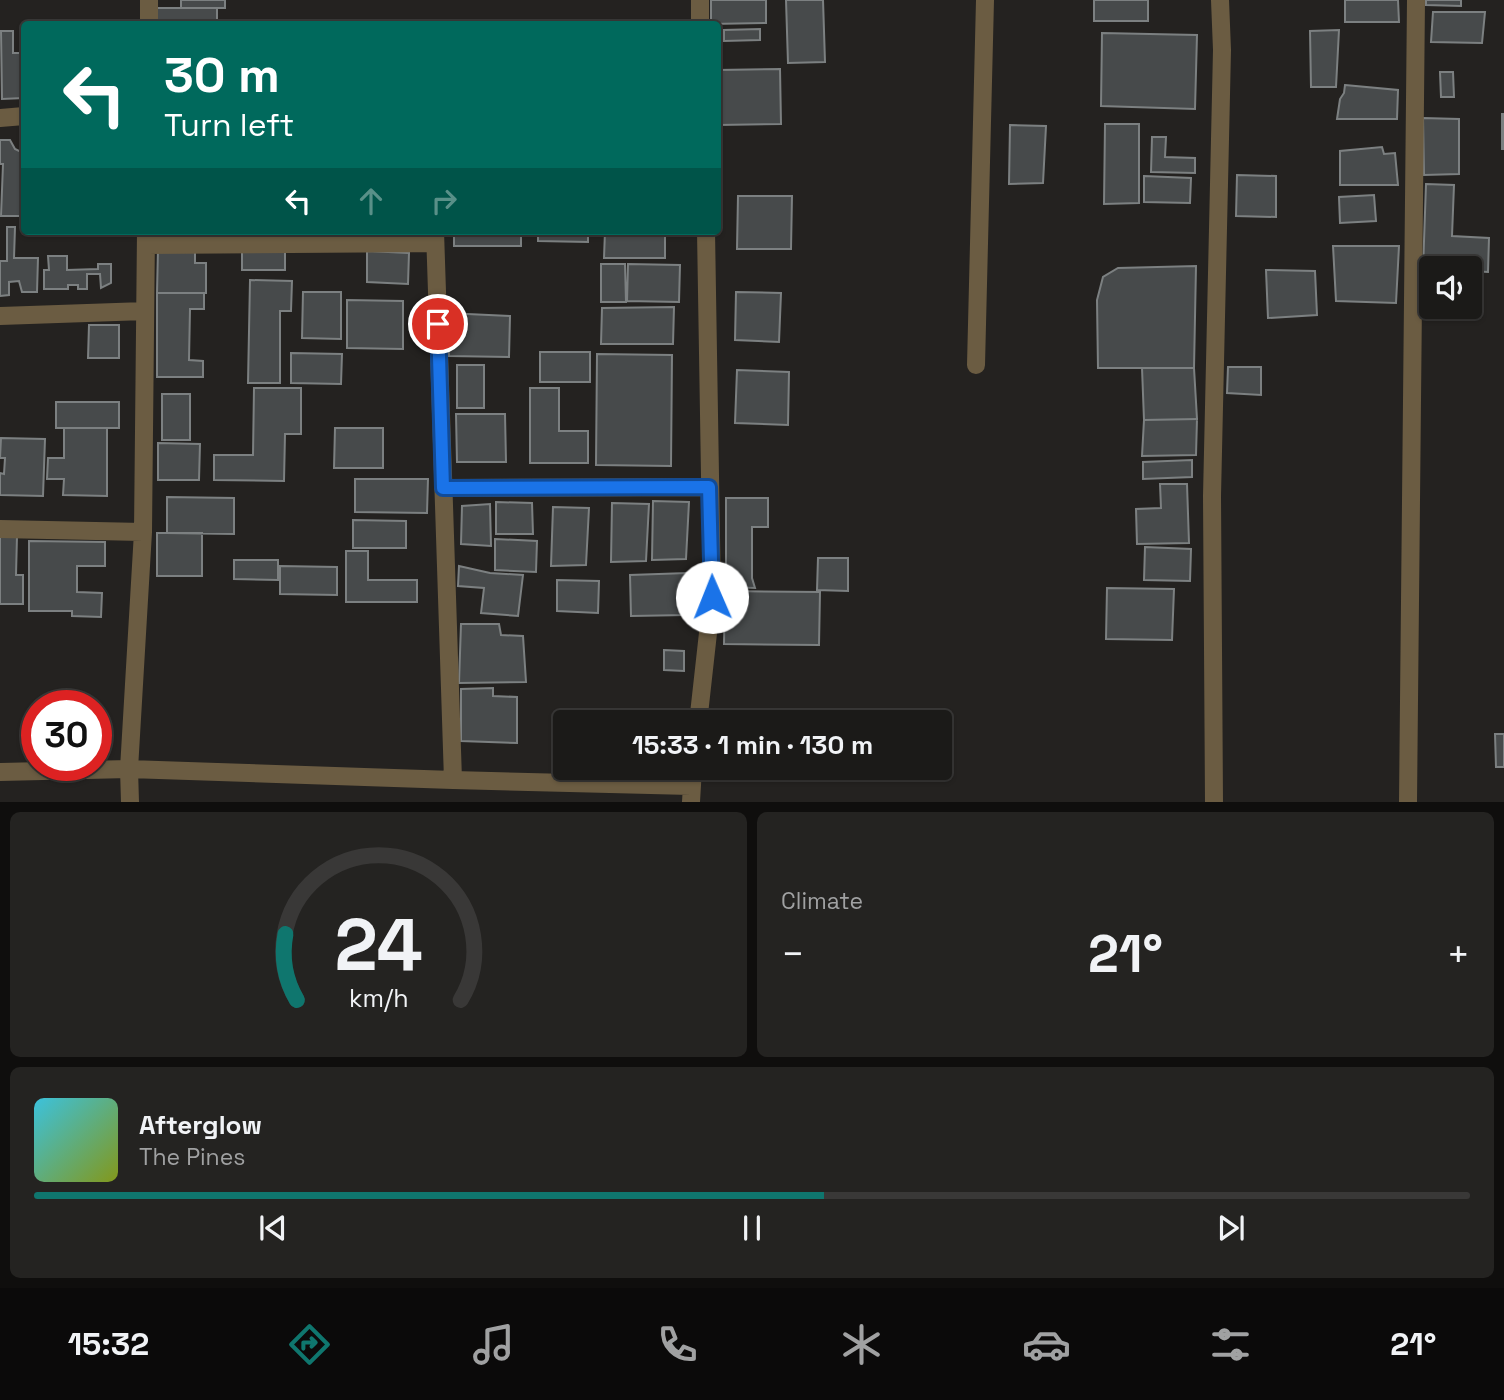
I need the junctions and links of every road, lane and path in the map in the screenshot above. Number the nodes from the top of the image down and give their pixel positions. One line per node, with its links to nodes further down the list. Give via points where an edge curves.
1 (149, 0): 6 (street)
2 (700, 0): 7 (street)
3 (985, 0): 15 (street)
4 (1220, 0): 26 (street, via 1212,496)
5 (1416, 0): 27 (street)
6 (149, 21)
7 (700, 21)
8 (21, 116): 9 (street)
9 (0, 118)
10 (706, 235): 16 (street)
11 (435, 237): 12 (street); 17 (street)
12 (146, 238): 13 (street)
13 (145, 311): 14 (street); 19 (street)
14 (0, 316)
15 (976, 365)
16 (709, 487): 17 (street); 20 (street, via 712,597)
17 (443, 488): 23 (street)
18 (0, 529): 19 (street)
19 (143, 532): 21 (street)
20 (699, 710)
21 (129, 769): 22 (street); 23 (street); 25 (street)
22 (0, 772)
23 (453, 780): 24 (street)
24 (692, 785)
25 (130, 802)
26 (1214, 802)
27 (1408, 802)

